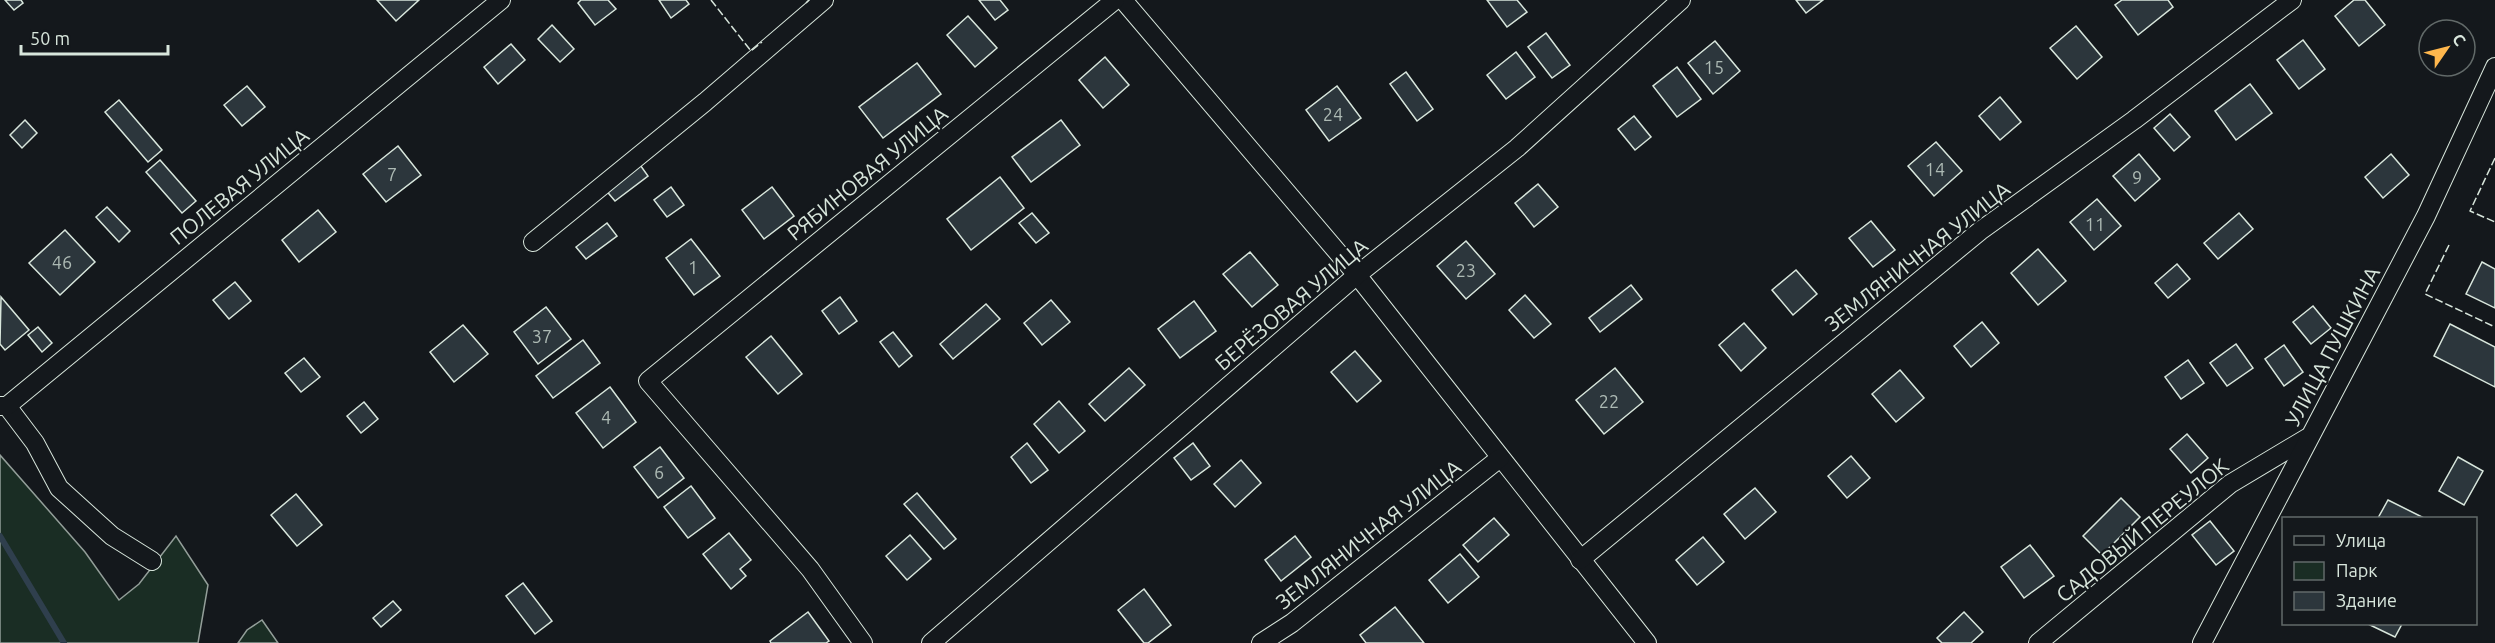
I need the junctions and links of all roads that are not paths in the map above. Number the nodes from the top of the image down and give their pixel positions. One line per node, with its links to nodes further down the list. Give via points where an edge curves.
1 (501, 0): 10 (street, ПОЛЕВАЯ УЛИЦА)
2 (824, 0): 8 (street)
3 (1115, 0): 15 (street, РЯБИНОВАЯ УЛИЦА, via 648,381 810,569)
4 (1123, 0): 9 (street)
5 (1681, 0): 9 (street, БЕРЁЗОВАЯ УЛИЦА, via 1517,148)
6 (2292, 0): 13 (street, ЗЕМЛЯНИЧНАЯ УЛИЦА, via 1980,231)
7 (2495, 67): 11 (street, УЛИЦА ПУШКИНА, via 2426,216)
8 (533, 242)
9 (1357, 275): 12 (street); 16 (street, БЕРЁЗОВАЯ УЛИЦА)
10 (3, 406): 14 (street, via 35,443 59,488 112,536)
11 (2309, 437): 19 (street, САДОВЫЙ ПЕРЕУЛОК, via 2230,484); 20 (street, УЛИЦА ПУШКИНА)
12 (1500, 458): 13 (street); 17 (street, ЗЕМЛЯНИЧНАЯ УЛИЦА, via 1292,623)
13 (1580, 560): 18 (street)
14 (152, 561)
15 (863, 643)
16 (931, 643)
17 (1261, 643)
18 (1647, 643)
19 (2038, 643)
20 (2202, 643)

